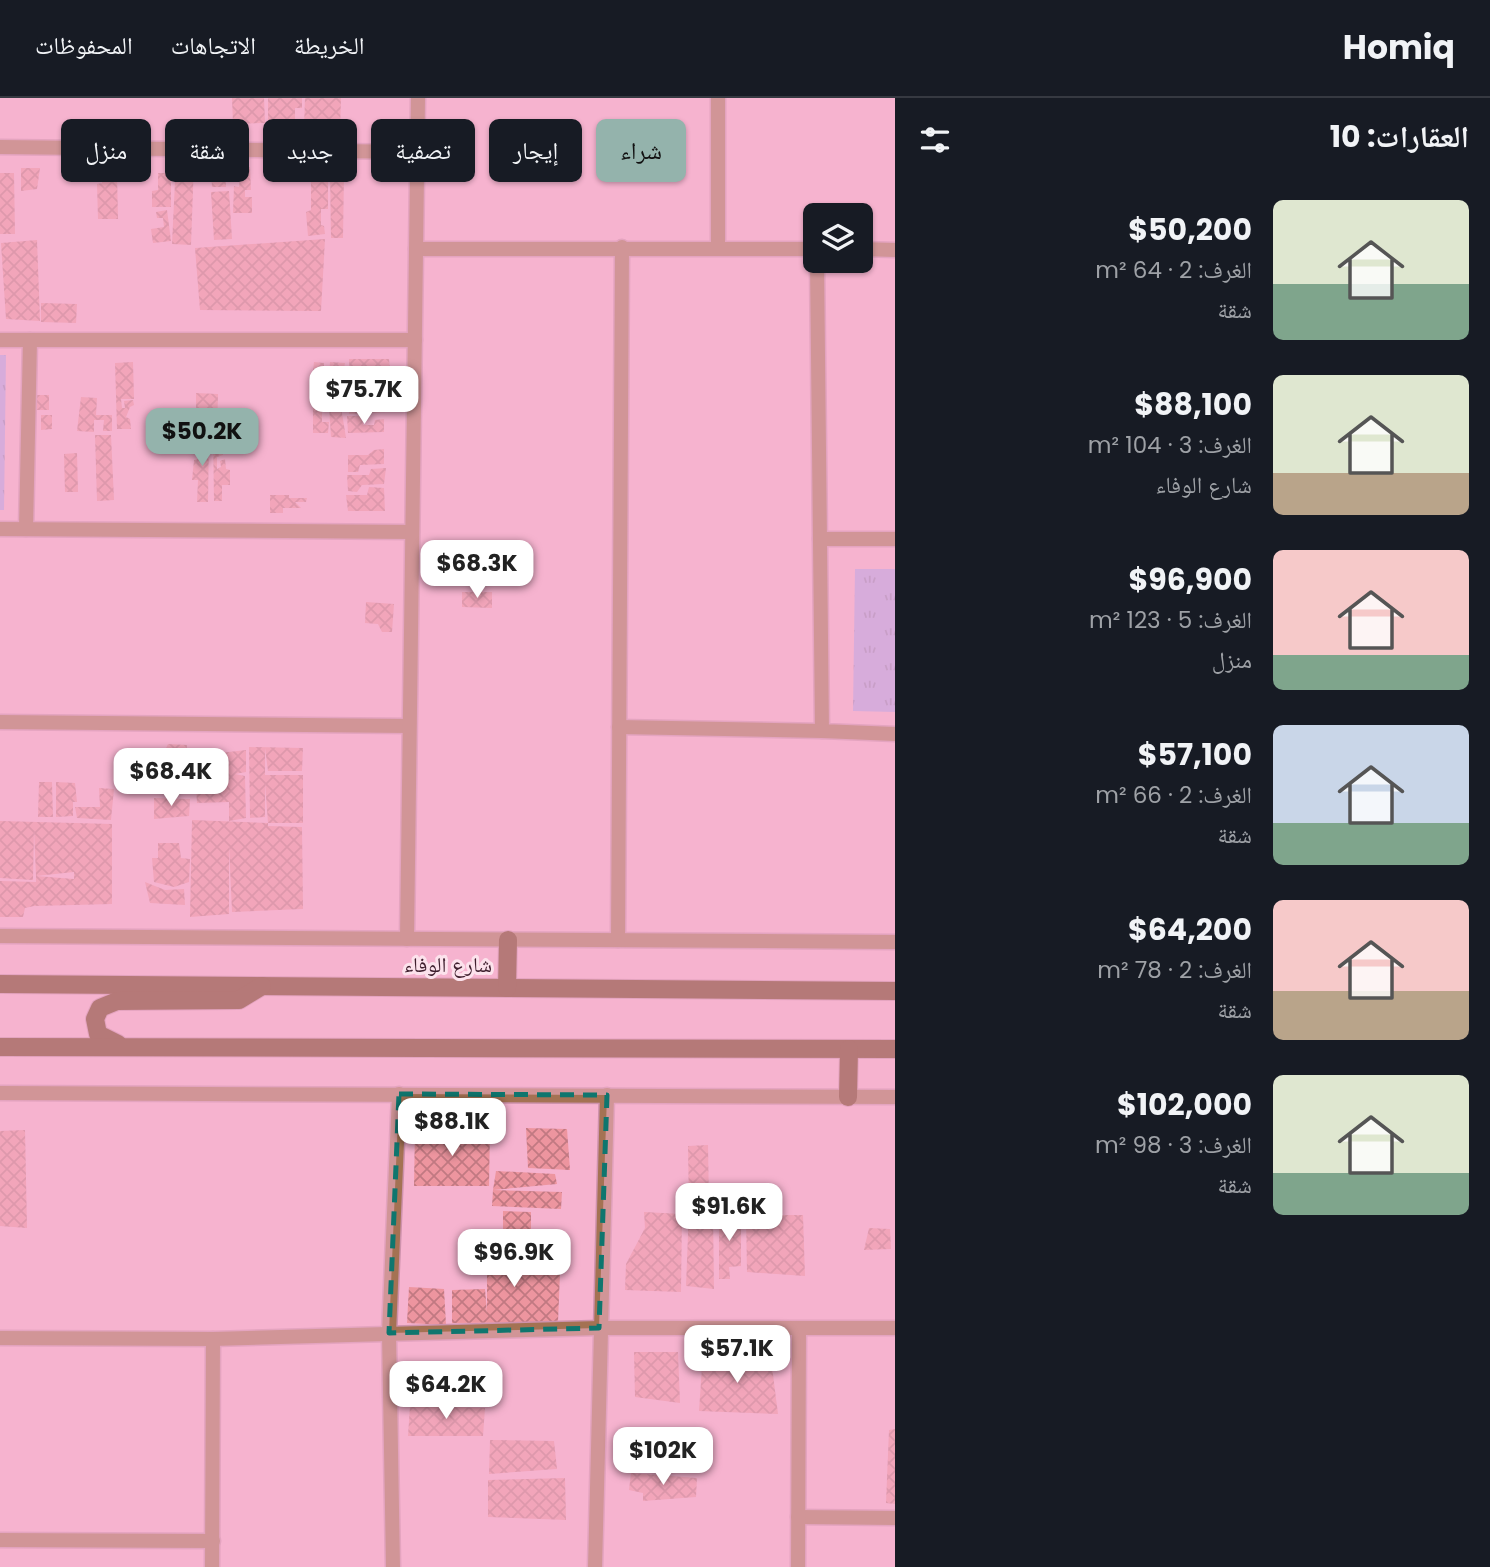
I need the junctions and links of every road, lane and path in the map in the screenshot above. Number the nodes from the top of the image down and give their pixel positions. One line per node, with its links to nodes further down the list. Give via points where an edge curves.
1 (418, 98): 3 (street)
2 (719, 98): 9 (street)
3 (418, 119)
4 (0, 147): 5 (street)
5 (371, 151)
6 (417, 182): 8 (street)
7 (622, 247): 8 (street); 9 (street); 24 (street)
8 (416, 248): 16 (street)
9 (718, 248): 10 (street)
10 (803, 249)
11 (873, 249): 12 (street)
12 (895, 250)
13 (817, 273): 20 (street)
14 (0, 340): 15 (street)
15 (30, 340): 16 (street); 18 (street)
16 (415, 340): 19 (street)
17 (0, 529): 18 (street)
18 (26, 529): 19 (street)
19 (412, 532): 23 (street)
20 (820, 539): 21 (street); 25 (street)
21 (895, 539)
22 (0, 722): 23 (street)
23 (410, 726): 28 (street)
24 (619, 727): 25 (street); 30 (street)
25 (822, 731): 26 (street)
26 (895, 734)
27 (0, 936): 28 (street)
28 (407, 939): 29 (street)
29 (508, 940): 30 (street); 34 (main road)
30 (618, 940): 31 (street)
31 (895, 942)
32 (0, 984): 33 (main road, شارع الوفاء)
33 (262, 986): 34 (main road, شارع الوفاء); 36 (main road, via 239,1000 117,1001 100,1008 95,1019 98,1034)
34 (507, 988): 35 (main road, شارع الوفاء)
35 (895, 991)
36 (124, 1046): 37 (main road); 38 (main road)
37 (0, 1047)
38 (849, 1049): 39 (main road); 43 (main road)
39 (895, 1049)
40 (0, 1093): 41 (street)
41 (399, 1094): 42 (street); 48 (street)
42 (607, 1095): 43 (street); 45 (street)
43 (848, 1097): 44 (street)
44 (895, 1097)
45 (599, 1328): 47 (street); 48 (street); 57 (street)
46 (895, 1328): 47 (street)
47 (799, 1329): 51 (street)
48 (388, 1334): 50 (street); 56 (street)
49 (0, 1338): 50 (street)
50 (213, 1339): 54 (street)
51 (798, 1517): 52 (street); 58 (street)
52 (895, 1518)
53 (0, 1540): 54 (street)
54 (213, 1541): 55 (street)
55 (212, 1567)
56 (393, 1567)
57 (595, 1567)
58 (798, 1567)

